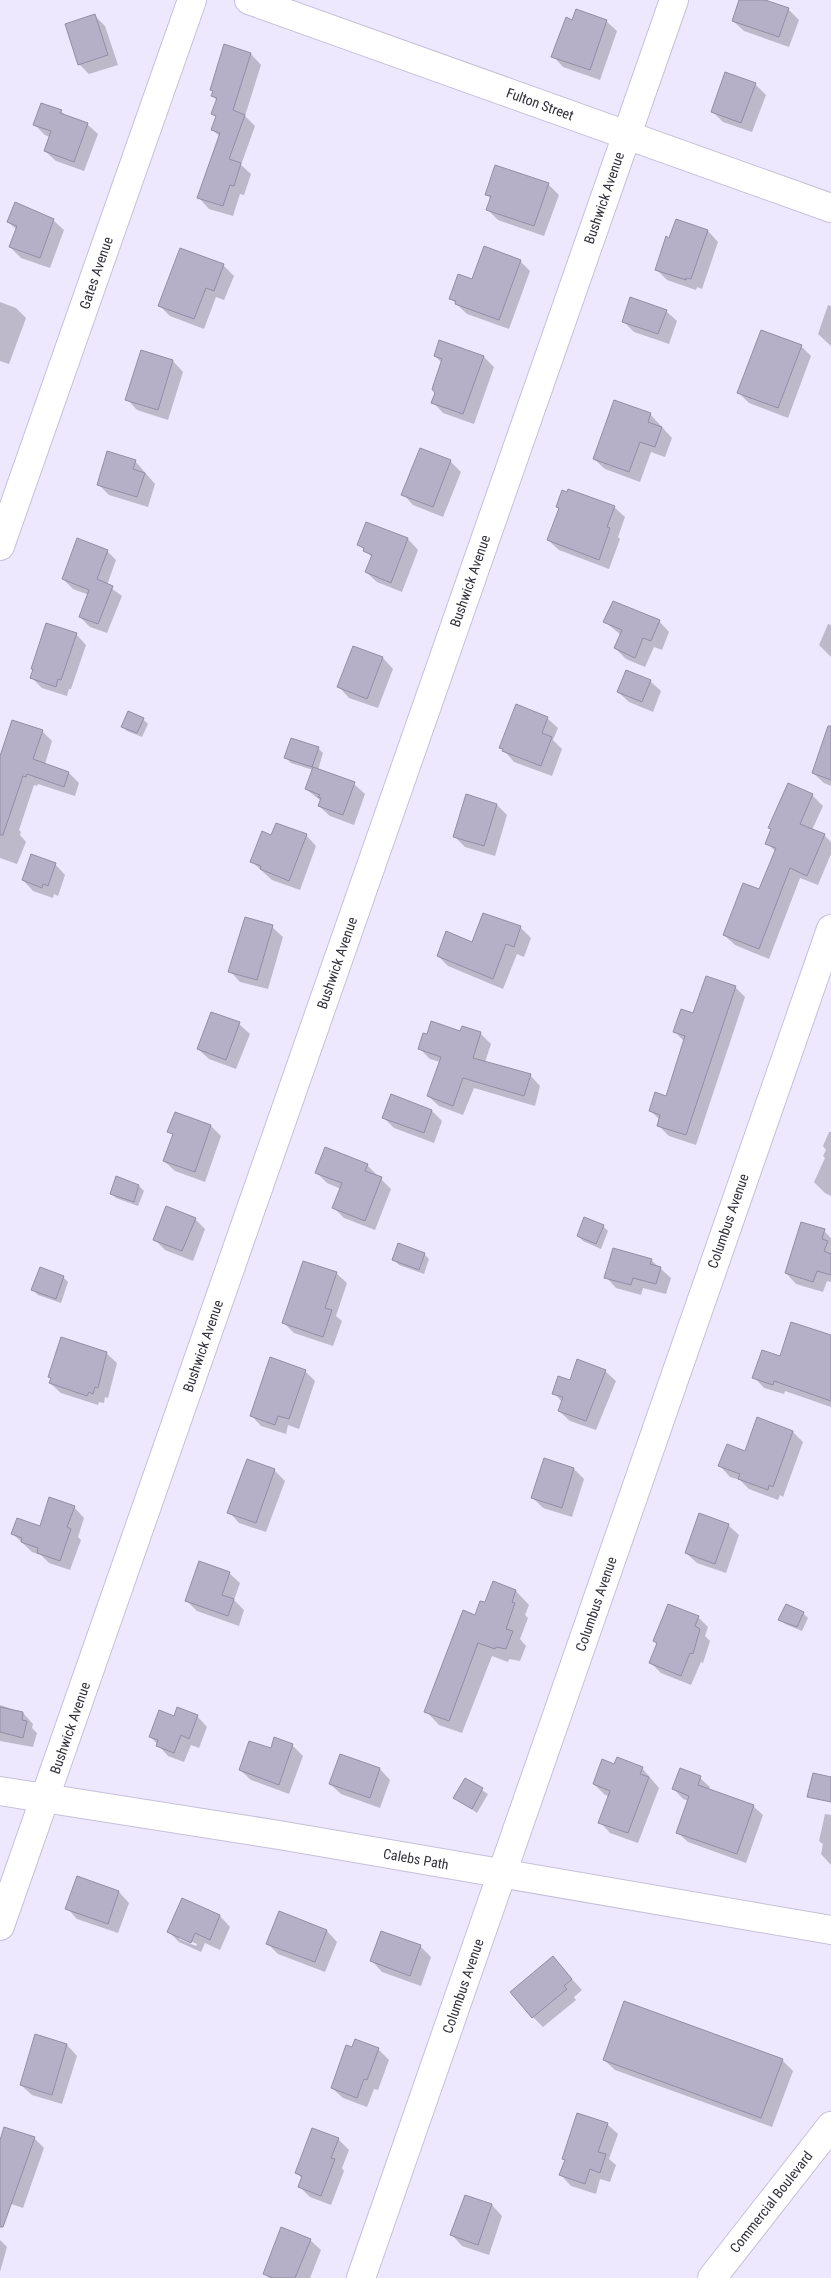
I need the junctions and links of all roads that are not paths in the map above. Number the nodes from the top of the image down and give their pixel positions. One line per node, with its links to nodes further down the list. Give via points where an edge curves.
1 (192, 0): 6 (street, Gates Avenue)
2 (249, 0): 4 (street, Fulton Street)
3 (674, 0): 4 (street, Bushwick Avenue)
4 (626, 135): 5 (street, Fulton Street); 9 (street, Bushwick Avenue)
5 (831, 208)
6 (0, 546)
7 (831, 929): 10 (street, Columbus Avenue)
8 (0, 1791): 9 (street, Calebs Path)
9 (45, 1799): 10 (street, Calebs Path); 11 (street, Bushwick Avenue)
10 (503, 1874): 12 (street, Calebs Path); 14 (street, Columbus Avenue)
11 (0, 1926)
12 (831, 1930)
13 (831, 2126): 15 (street, Commercial Boulevard)
14 (361, 2278)
15 (712, 2278)

